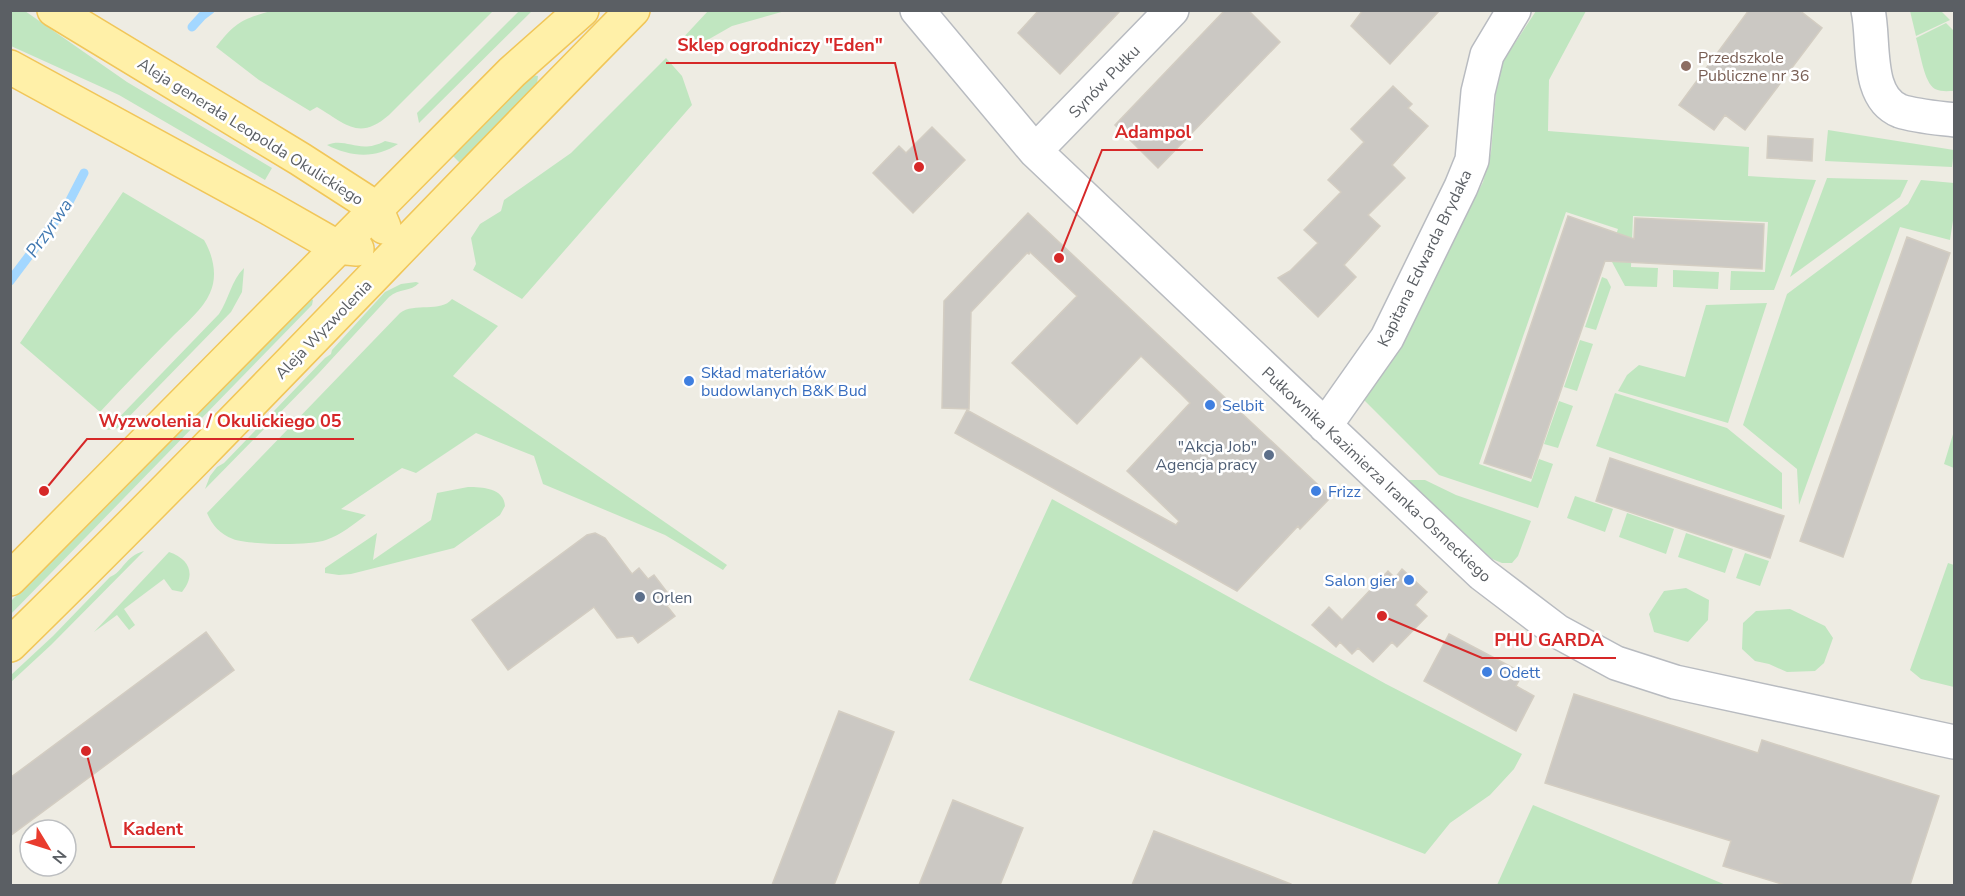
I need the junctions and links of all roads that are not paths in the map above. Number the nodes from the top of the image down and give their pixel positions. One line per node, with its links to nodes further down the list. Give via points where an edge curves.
1 (54, 10): 11 (main road, Aleja generała Leopolda Okulickiego)
2 (582, 10): 11 (main road, via 512,72)
3 (633, 10): 13 (main road, Aleja Wyzwolenia)
4 (916, 10): 10 (street, Pułkownika Kazimierza Iranka-Osmeckiego)
5 (1172, 10): 10 (street, Synów Pułku)
6 (1514, 10): 14 (street, Kapitana Edwarda Brydaka, via 1487,55 1478,92 1472,160 1461,187 1387,338)
7 (1868, 10): 9 (street, via 1877,87 1884,100 1900,111)
8 (10, 67): 12 (main road)
9 (1954, 120)
10 (1035, 151): 14 (street, Pułkownika Kazimierza Iranka-Osmeckiego)
11 (375, 208): 12 (main road); 13 (main road, Aleja generała Leopolda Okulickiego)
12 (337, 247): 13 (main road); 15 (main road)
13 (395, 253): 16 (main road, Aleja Wyzwolenia)
14 (1325, 426): 17 (street, Pułkownika Kazimierza Iranka-Osmeckiego, via 1482,574 1557,631 1616,663 1675,682)
15 (10, 579)
16 (10, 645)
17 (1954, 741)

